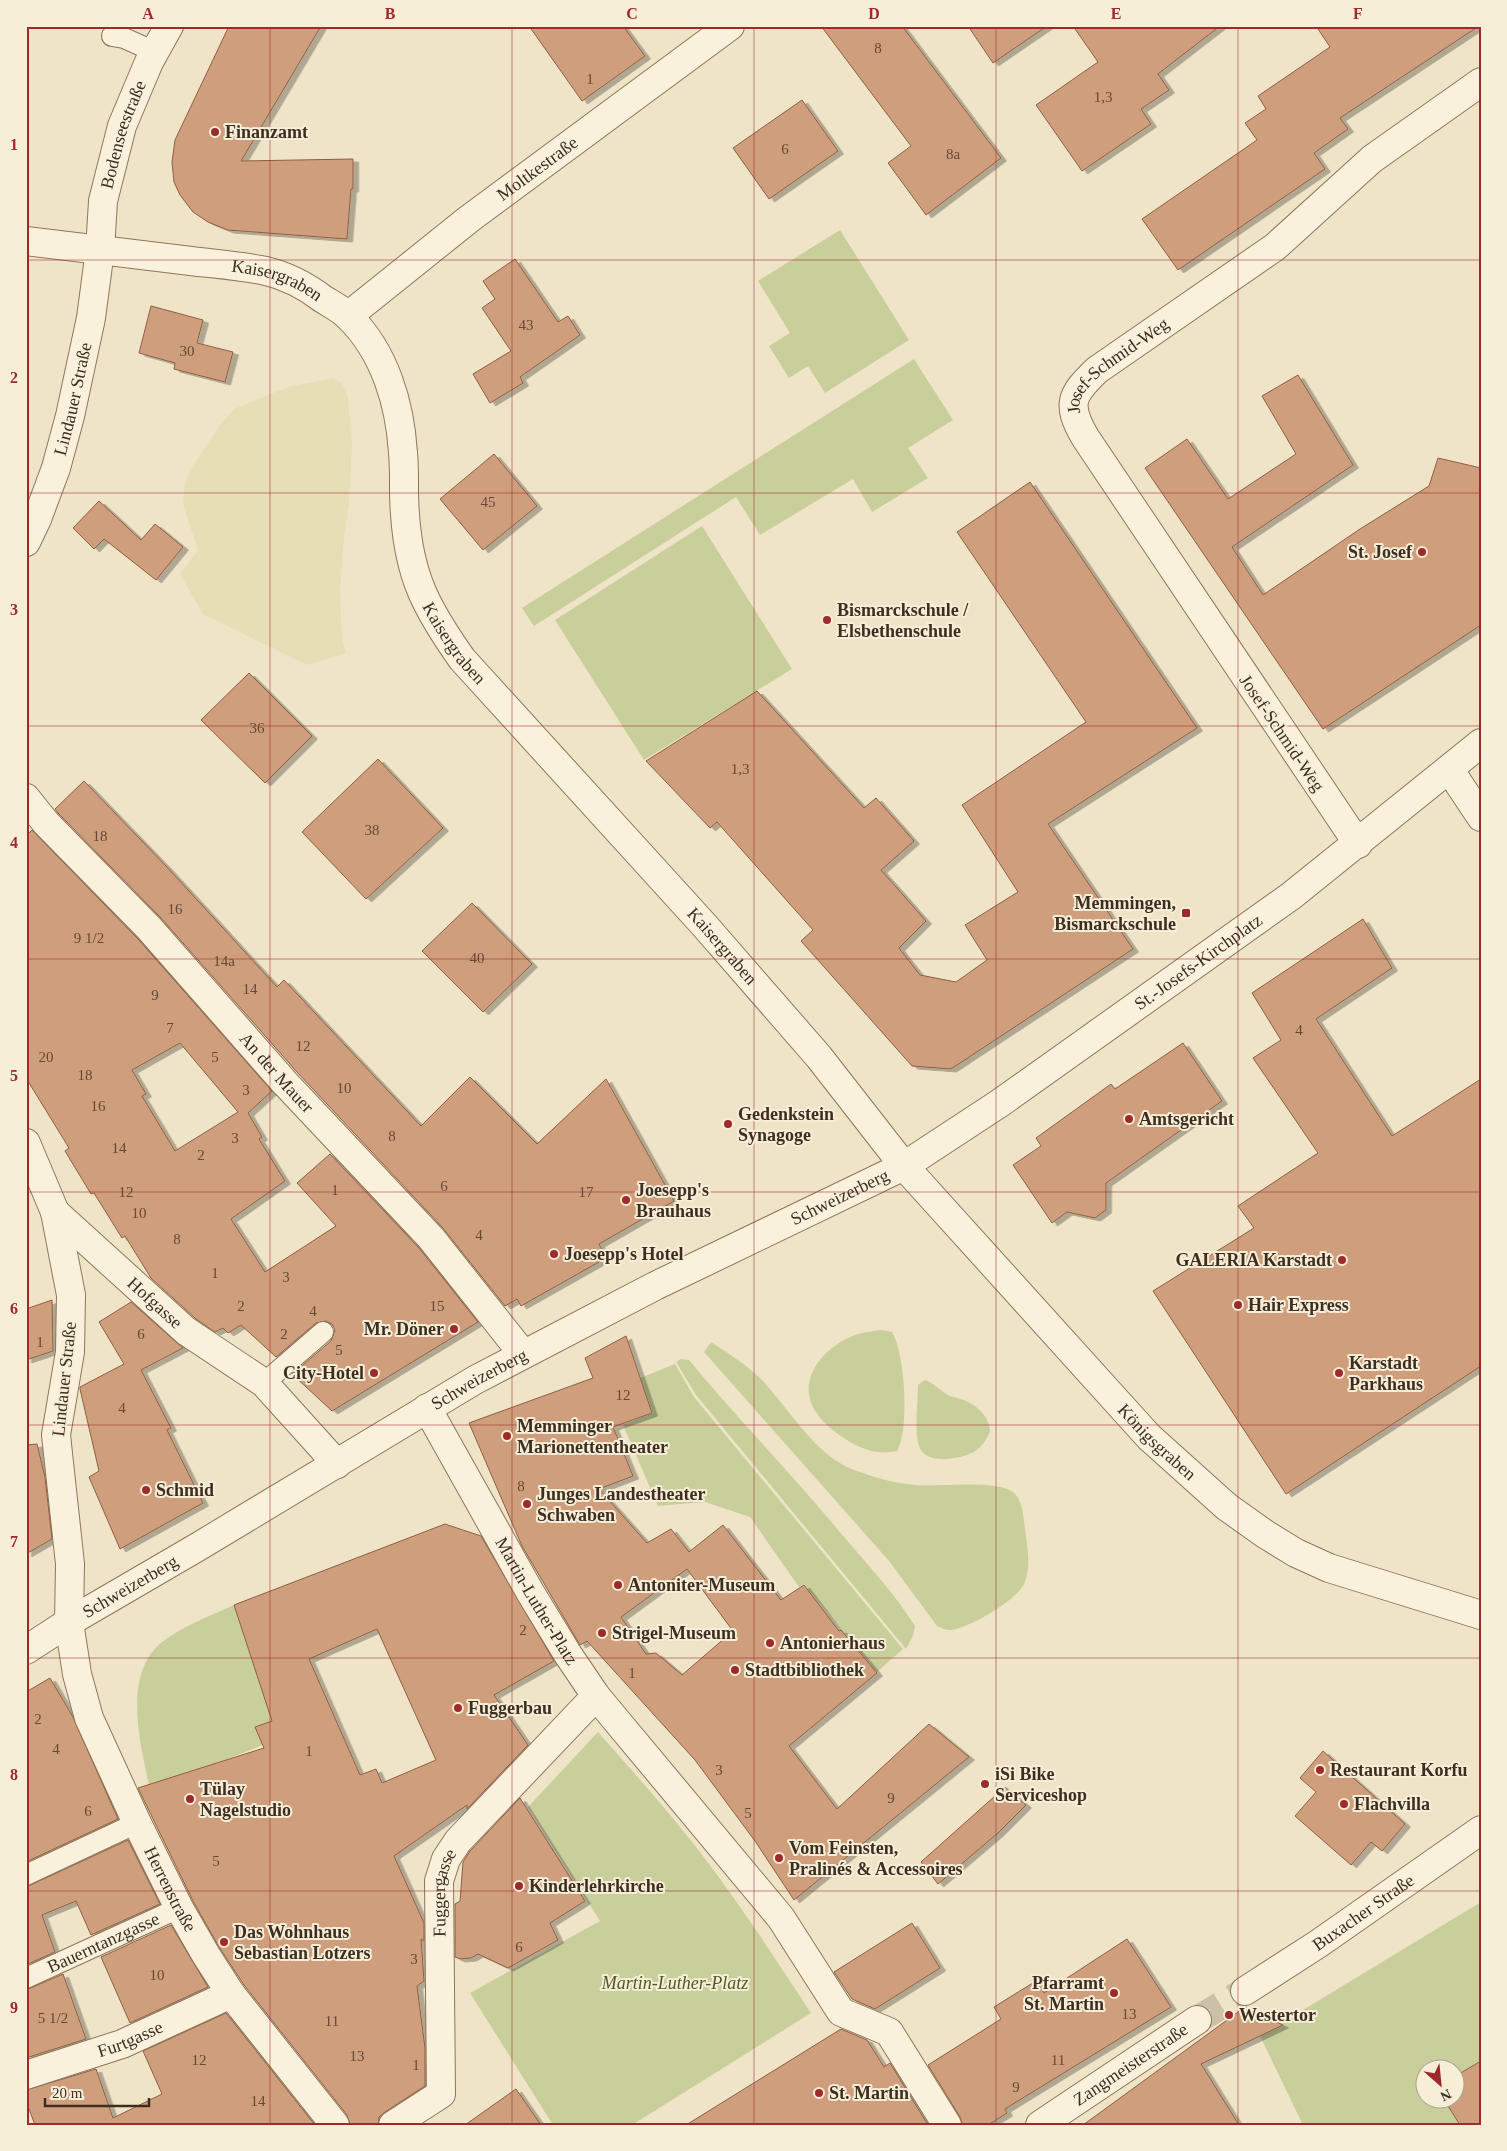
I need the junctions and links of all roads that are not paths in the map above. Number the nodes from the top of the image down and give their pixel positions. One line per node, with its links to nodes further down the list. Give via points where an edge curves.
1 (169, 26): 4 (street, Bodenseestraße)
2 (730, 26): 8 (street, Moltkestraße, via 469,219)
3 (112, 36): 4 (lane)
4 (155, 52): 7 (street, Bodenseestraße, via 122,126 104,201)
5 (1481, 82): 14 (street, Josef-Schmid-Weg, via 1372,159 1276,247 1097,370 1079,388 1073,401 1075,421 1085,437)
6 (26, 241): 7 (street, Kaisergraben)
7 (100, 250): 8 (street, Kaisergraben, via 267,271 306,286); 9 (street, Lindauer Straße, via 91,318 70,416 56,468)
8 (348, 316): 16 (street, Kaisergraben, via 373,348 390,382 404,453 409,550 415,578 441,630 462,658 808,1044)
9 (26, 542)
10 (1481, 743): 11 (street, St.-Josefs-Kirchplatz)
11 (1449, 769): 13 (street); 14 (street, St.-Josefs-Kirchplatz)
12 (26, 798): 19 (street, An der Mauer, via 431,1238)
13 (1481, 817)
14 (1358, 844): 16 (street, St.-Josefs-Kirchplatz, via 1157,993)
15 (26, 1143): 17 (street, Lindauer Straße)
16 (904, 1166): 19 (street, Schweizerberg, via 832,1198); 23 (street, Königsgraben, via 1149,1437 1226,1507 1280,1544 1329,1568)
17 (55, 1212): 20 (street, Hofgasse, via 186,1331); 24 (street, Lindauer Straße, via 71,1296 70,1352 56,1435 70,1564)
18 (323, 1332): 20 (lane)
19 (523, 1354): 21 (street, Schweizerberg)
20 (264, 1383): 22 (street, Hofgasse)
21 (428, 1408): 22 (street, Schweizerberg); 26 (street, Martin-Luther-Platz, via 530,1592)
22 (338, 1464): 24 (street, Schweizerberg)
23 (1481, 1615)
24 (69, 1622): 25 (street, Schweizerberg); 27 (street, Herrenstraße, via 77,1674 89,1718)
25 (26, 1650)
26 (596, 1696): 37 (street, Fuggergasse, via 458,1841 446,1859 439,1881 441,2094); 38 (street, Martin-Luther-Platz, via 781,1918 841,2012 889,2032)
27 (137, 1823): 29 (lane); 30 (street, Herrenstraße)
28 (1481, 1830): 32 (street, Buxacher Straße)
29 (26, 1875)
30 (179, 1908): 31 (lane, Bauerntanzgasse); 33 (street, Herrenstraße)
31 (26, 1978)
32 (1245, 1991)
33 (231, 1994): 35 (street, Furtgasse, via 122,2044); 36 (street, Herrenstraße)
34 (1197, 2020): 39 (street, Zangmeisterstraße)
35 (26, 2075)
36 (335, 2125)
37 (393, 2125)
38 (947, 2125)
39 (1040, 2125)

